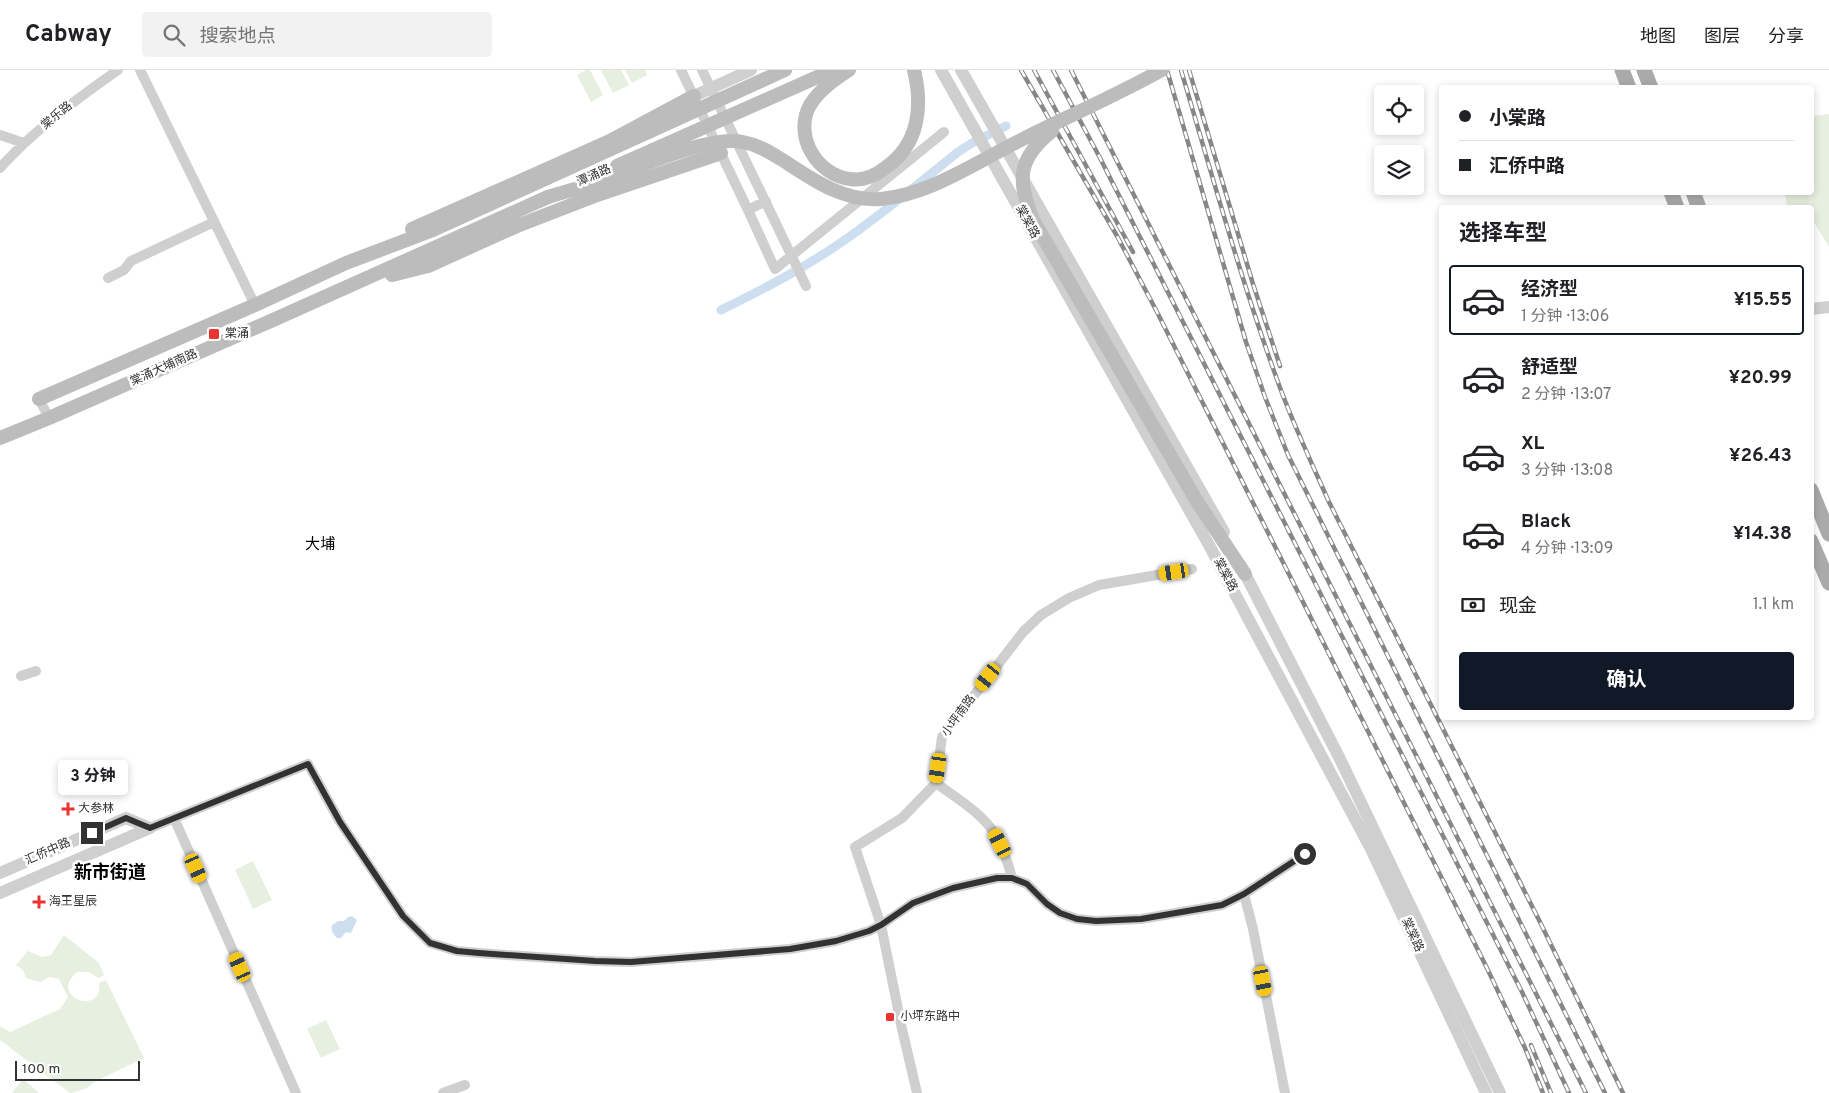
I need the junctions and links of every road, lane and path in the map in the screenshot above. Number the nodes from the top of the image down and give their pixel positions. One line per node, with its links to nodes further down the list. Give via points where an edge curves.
1 (118, 70): 24 (street, 棠乐路)
2 (140, 70): 30 (street)
3 (681, 70): 20 (street)
4 (702, 70): 19 (street)
5 (751, 70): 19 (street)
6 (777, 70): 18 (main road, bridge)
7 (785, 70): 18 (main road, 潭涌路, bridge)
8 (833, 70): 27 (main road, 潭涌路, bridge)
9 (850, 70): 15 (main road, via 828,84 817,96 809,107 805,125 806,141 821,167 835,176 851,180 876,174 906,149 917,122 919,105)
10 (941, 70): 66 (street, 棠棠路, via 1209,545 1371,849)
11 (961, 70): 48 (street, 棠棠路, via 1212,510)
12 (1162, 70): 21 (main road, bridge)
13 (1622, 70): 16 (main road)
14 (1644, 70): 17 (main road)
15 (914, 72)
16 (1628, 85)
17 (1651, 85)
18 (748, 87): 32 (main road, 潭涌路, bridge, via 433,230)
19 (711, 88): 20 (street); 28 (street)
20 (694, 96): 25 (street); 32 (main road, via 610,140 403,233)
21 (1080, 112): 27 (main road, bridge, via 928,187 881,199 840,193 758,146 724,140); 48 (main road, bridge, via 1040,141 1026,159 1022,178 1027,205 1198,503)
22 (944, 132): 31 (street)
23 (0, 135): 24 (street)
24 (24, 144): 26 (street, 棠乐路)
25 (721, 153): 29 (street); 34 (main road, via 597,195 428,266)
26 (0, 168)
27 (548, 197): 34 (main road, 潭涌路)
28 (766, 201): 29 (street); 31 (street)
29 (748, 210): 31 (street, via 774,269)
30 (214, 222): 33 (street, via 131,262 124,270); 36 (street)
31 (791, 255): 35 (street)
32 (346, 263): 36 (main road, 棠涌大埔南路)
33 (108, 278)
34 (355, 284): 42 (main road, 棠涌大埔南路)
35 (806, 286)
36 (255, 305): 41 (main road, 棠涌大埔南路)
37 (1829, 307): 38 (street)
38 (1814, 309)
39 (1829, 315): 40 (street)
40 (1814, 317)
41 (39, 399): 42 (street)
42 (49, 418): 43 (main road, 棠涌大埔南路)
43 (0, 438)
44 (1814, 497): 45 (main road)
45 (1829, 534)
46 (1814, 548): 49 (main road)
47 (1192, 570): 52 (street, 小坪南路, via 1099,585 1041,615 1023,632 942,737)
48 (1245, 574): 67 (street, 棠棠路, via 1340,759)
49 (1829, 583)
50 (36, 671): 51 (street)
51 (21, 676)
52 (936, 783): 57 (street, via 982,818 995,834); 60 (street, via 902,818 855,847)
53 (174, 818): 54 (street, 汇侨中路); 60 (street, 汇侨中路, via 308,764 340,822 403,916 430,943 442,948 489,954 631,962 790,949 844,939); 62 (street)
54 (150, 828): 56 (street, 汇侨中路, via 126,818); 58 (street, 汇侨中路)
55 (1305, 854): 59 (street)
56 (0, 873)
57 (1012, 878): 59 (street, via 1027,884 1060,913 1096,921 1159,917 1222,905); 60 (street, via 997,878 953,888 913,903)
58 (0, 893)
59 (1244, 894): 65 (street)
60 (881, 925): 64 (street)
61 (465, 1085): 63 (street)
62 (296, 1093)
63 (443, 1093)
64 (917, 1093)
65 (1285, 1093)
66 (1486, 1093)
67 (1500, 1093)

